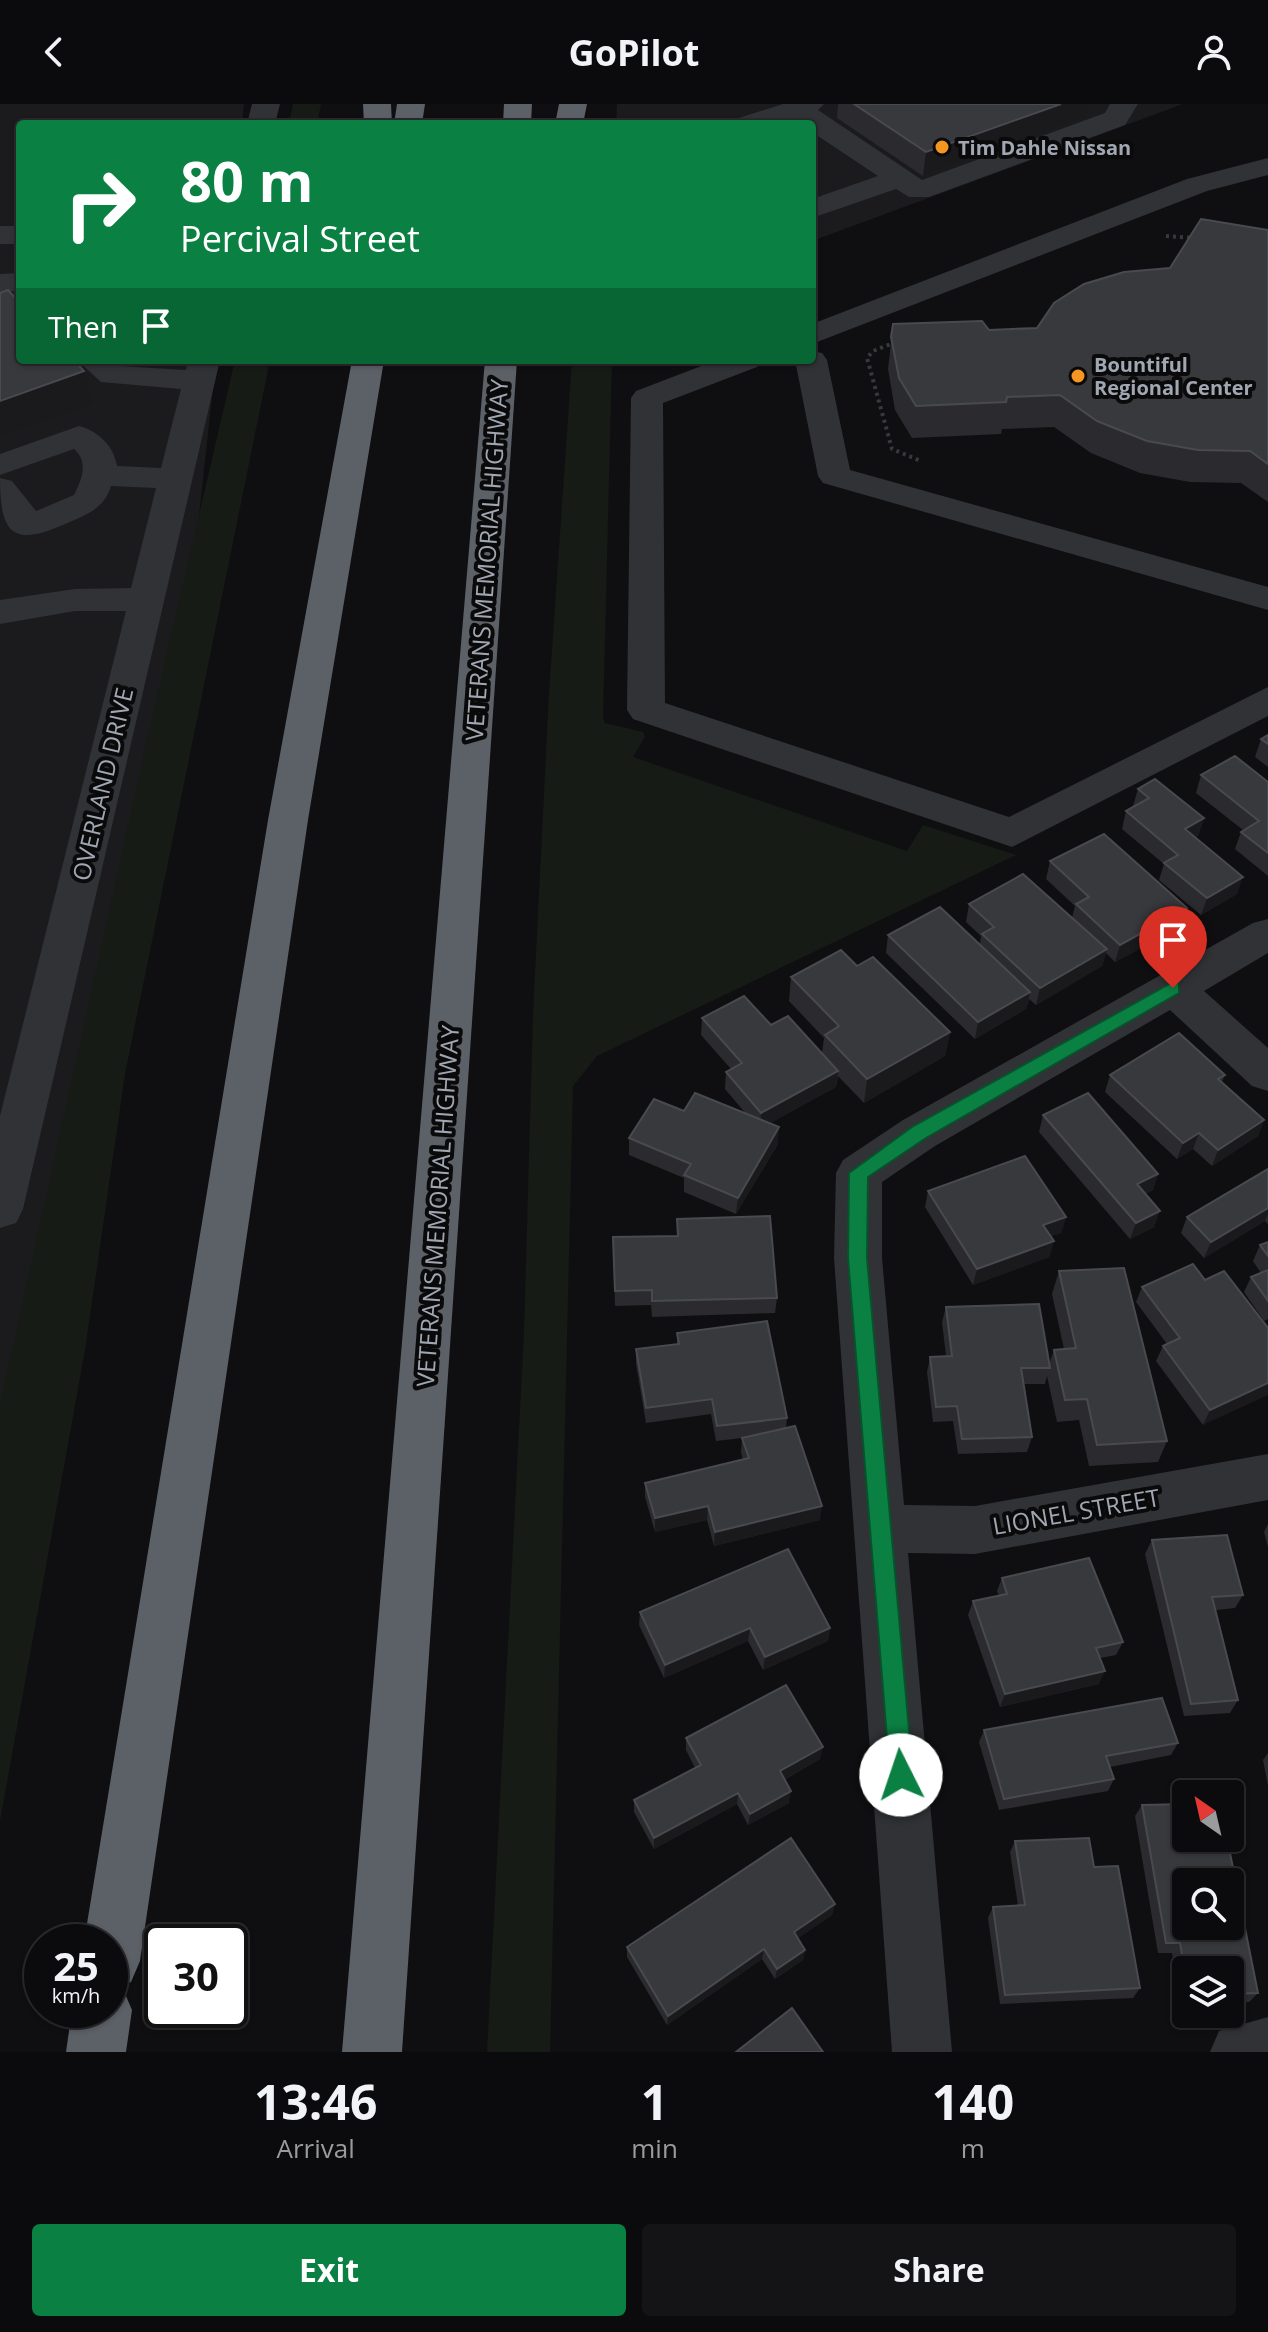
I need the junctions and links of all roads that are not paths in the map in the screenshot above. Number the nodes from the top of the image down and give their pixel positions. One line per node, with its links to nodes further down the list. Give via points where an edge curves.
1 (1124, 104): 6 (street, via 1115,119 919,191)
2 (803, 106): 3 (street); 6 (street)
3 (761, 120)
4 (1268, 166): 5 (street)
5 (1227, 177): 7 (street); 9 (street)
6 (899, 178): 8 (street)
7 (1268, 193)
8 (816, 208)
9 (816, 333)
10 (98, 364): 16 (street, via 112,375 128,378)
11 (367, 364): 32 (highway, via 288,820)
12 (501, 364): 21 (highway, VETERANS MEMORIAL HIGHWAY)
13 (526, 364): 21 (highway)
14 (736, 364): 25 (street, via 647,398 646,710 1012,833)
15 (812, 364): 23 (street, via 835,476)
16 (202, 370): 19 (street, OVERLAND DRIVE)
17 (0, 465): 18 (street, via 79,436 98,453)
18 (99, 475): 19 (street); 20 (street, via 86,502 30,527)
19 (176, 479): 22 (street, OVERLAND DRIVE)
20 (0, 488)
21 (485, 591): 36 (highway, VETERANS MEMORIAL HIGHWAY)
22 (146, 599): 24 (street, via 75,600); 29 (street, OVERLAND DRIVE)
23 (1268, 599)
24 (0, 612)
25 (1268, 700)
26 (1268, 934): 27 (street)
27 (1173, 988): 28 (street); 31 (street, via 919,1133 859,1173 858,1258)
28 (1268, 1074)
29 (0, 1209)
30 (1268, 1477): 31 (street, LIONEL STREET, via 975,1530)
31 (882, 1529): 37 (street)
32 (116, 1924)
33 (99, 2028): 35 (highway)
34 (1268, 2047): 38 (street)
35 (96, 2052)
36 (372, 2052)
37 (922, 2052)
38 (1240, 2052)

